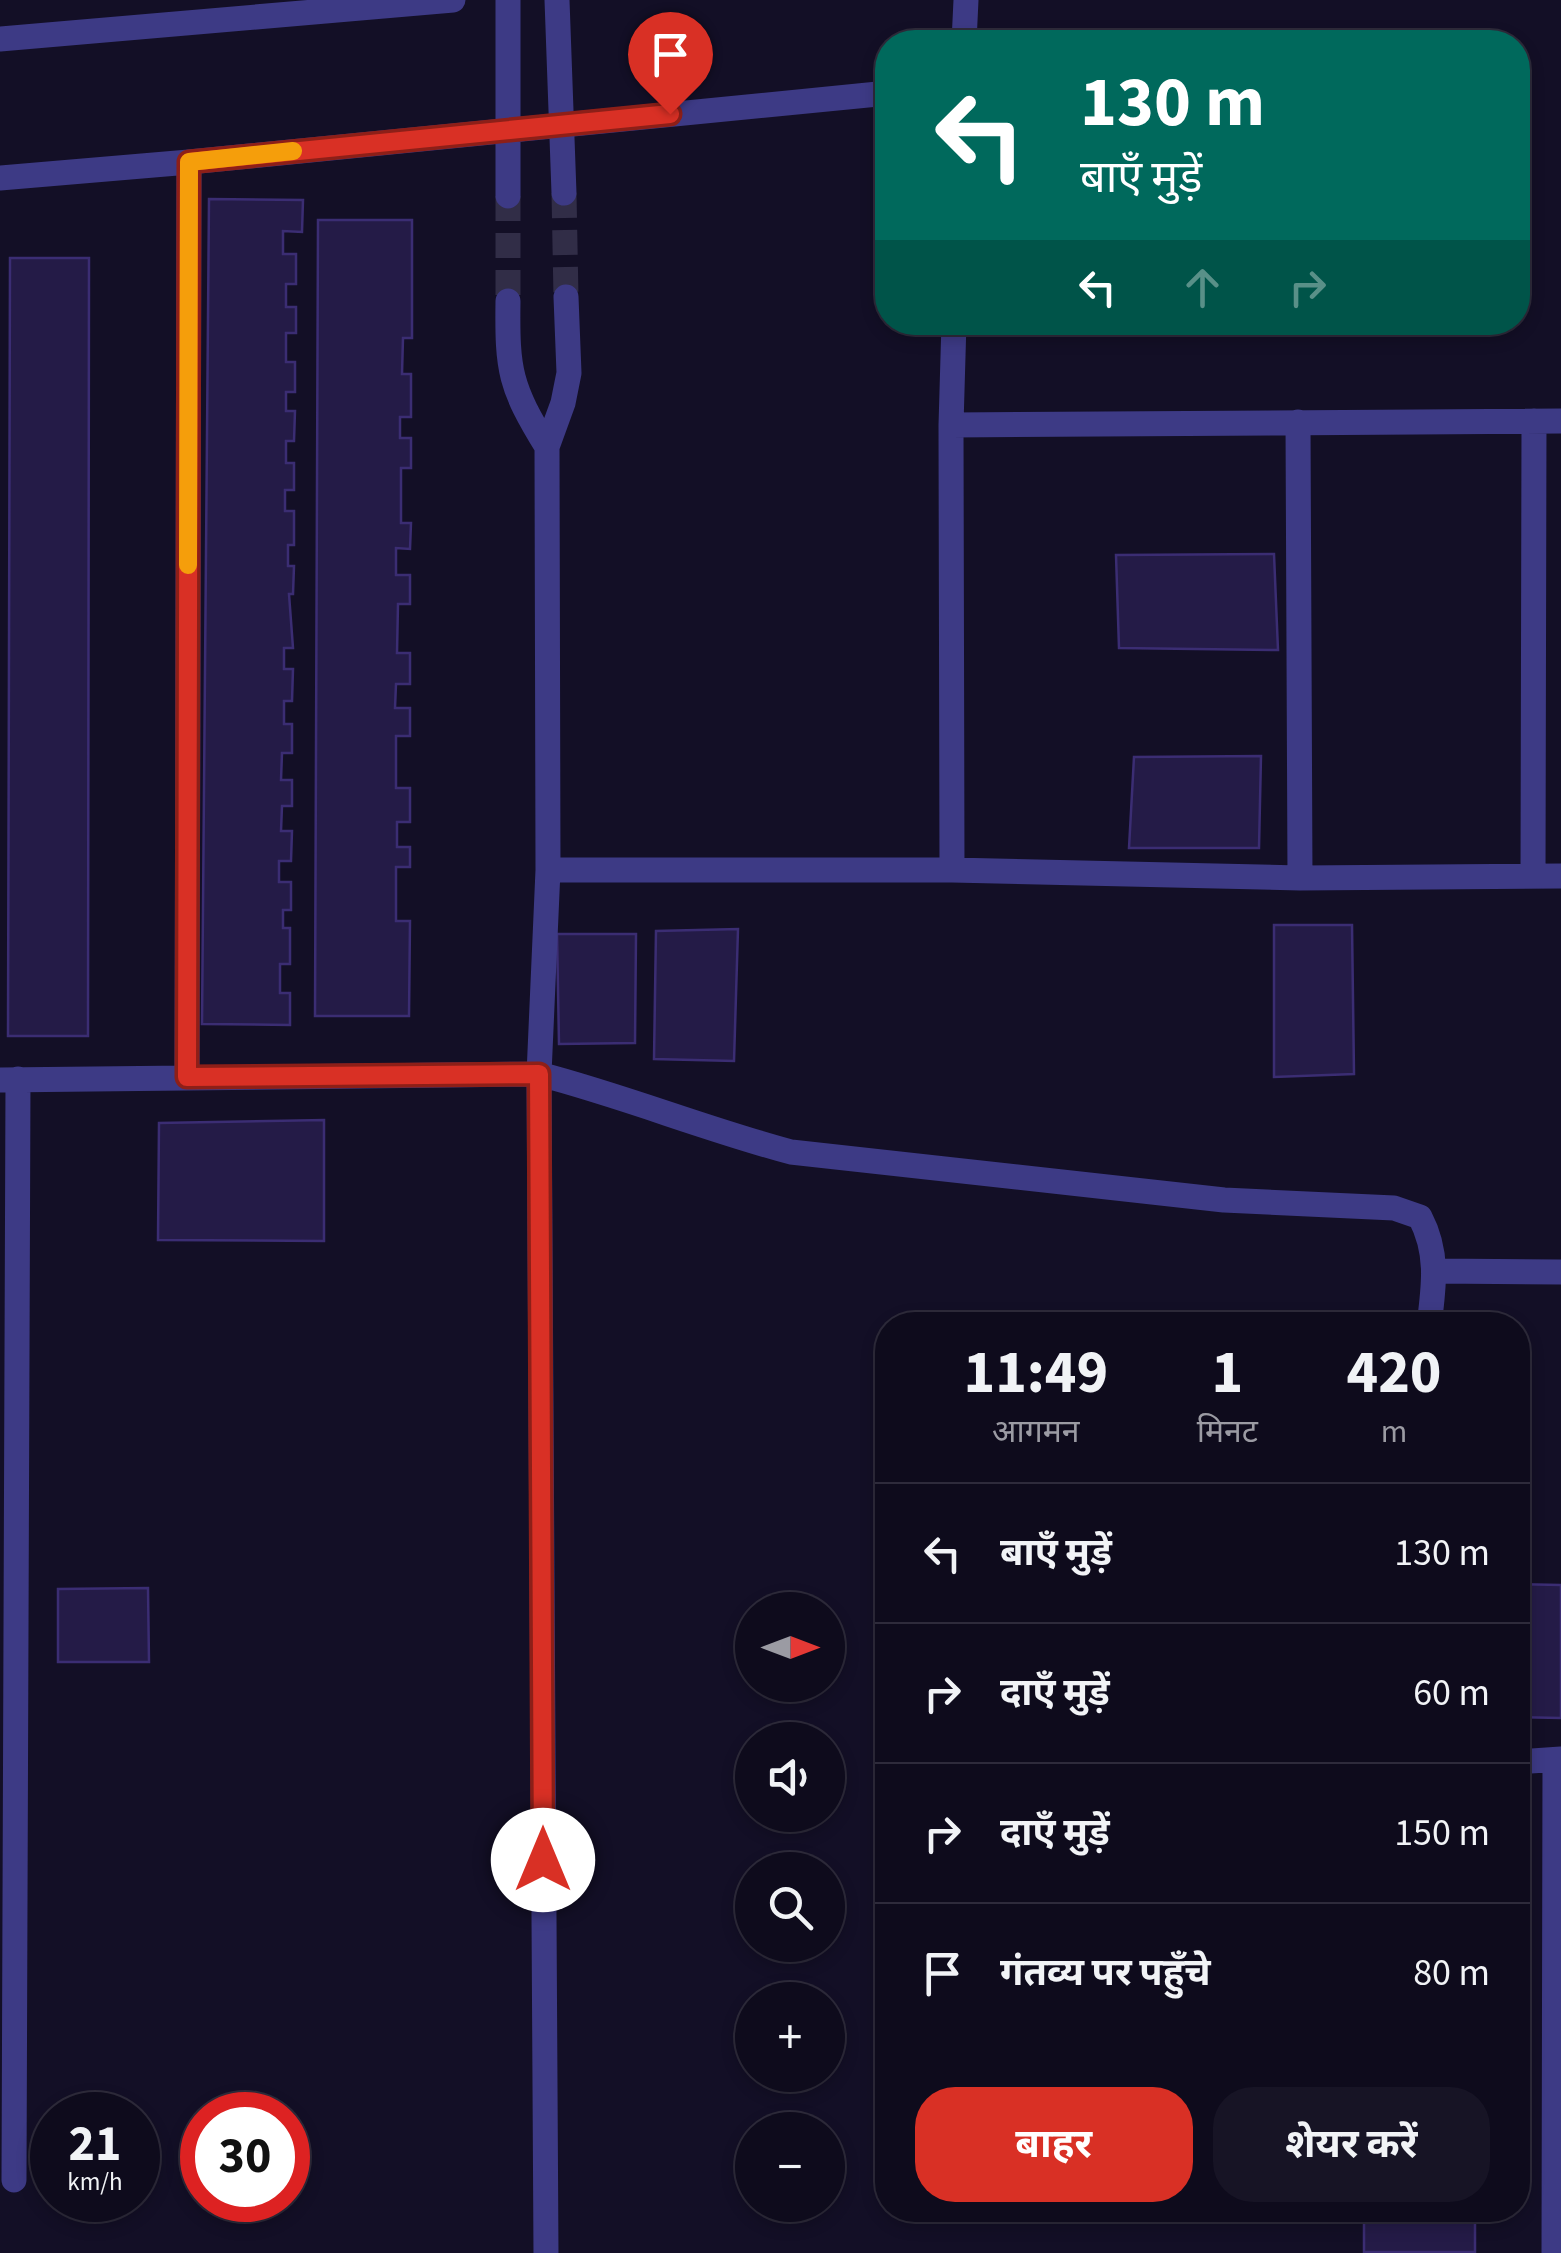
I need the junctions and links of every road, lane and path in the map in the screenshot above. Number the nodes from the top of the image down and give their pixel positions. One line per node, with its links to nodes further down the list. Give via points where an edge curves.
1 (453, 0): 6 (street)
2 (508, 0): 9 (street)
3 (557, 0): 8 (street)
4 (966, 0): 5 (street)
5 (965, 30)
6 (0, 39)
7 (875, 94): 8 (street)
8 (562, 124): 9 (street); 12 (street)
9 (508, 129): 10 (street); 13 (street)
10 (189, 162): 11 (street); 28 (street)
11 (0, 178)
12 (564, 193)
13 (508, 196)
14 (566, 297): 21 (street, via 569,373)
15 (508, 301): 21 (street, via 513,384)
16 (954, 335): 20 (street)
17 (1534, 421): 18 (street); 19 (street); 24 (street)
18 (1561, 421)
19 (1298, 422): 20 (street); 26 (street)
20 (951, 425): 23 (street)
21 (547, 447): 22 (street)
22 (548, 870): 23 (street); 27 (street)
23 (952, 870): 26 (street)
24 (1533, 876): 25 (street); 26 (street)
25 (1561, 876)
26 (1300, 878)
27 (539, 1074): 28 (street); 30 (street, via 790,1152 1224,1200 1394,1208 1420,1216); 36 (street)
28 (187, 1077): 29 (street)
29 (9, 1080): 35 (street)
30 (1436, 1271): 31 (street); 32 (street)
31 (1561, 1272)
32 (1430, 1312)
33 (1558, 1759): 34 (street); 37 (street)
34 (1530, 1761)
35 (14, 2180)
36 (546, 2253)
37 (1554, 2253)

